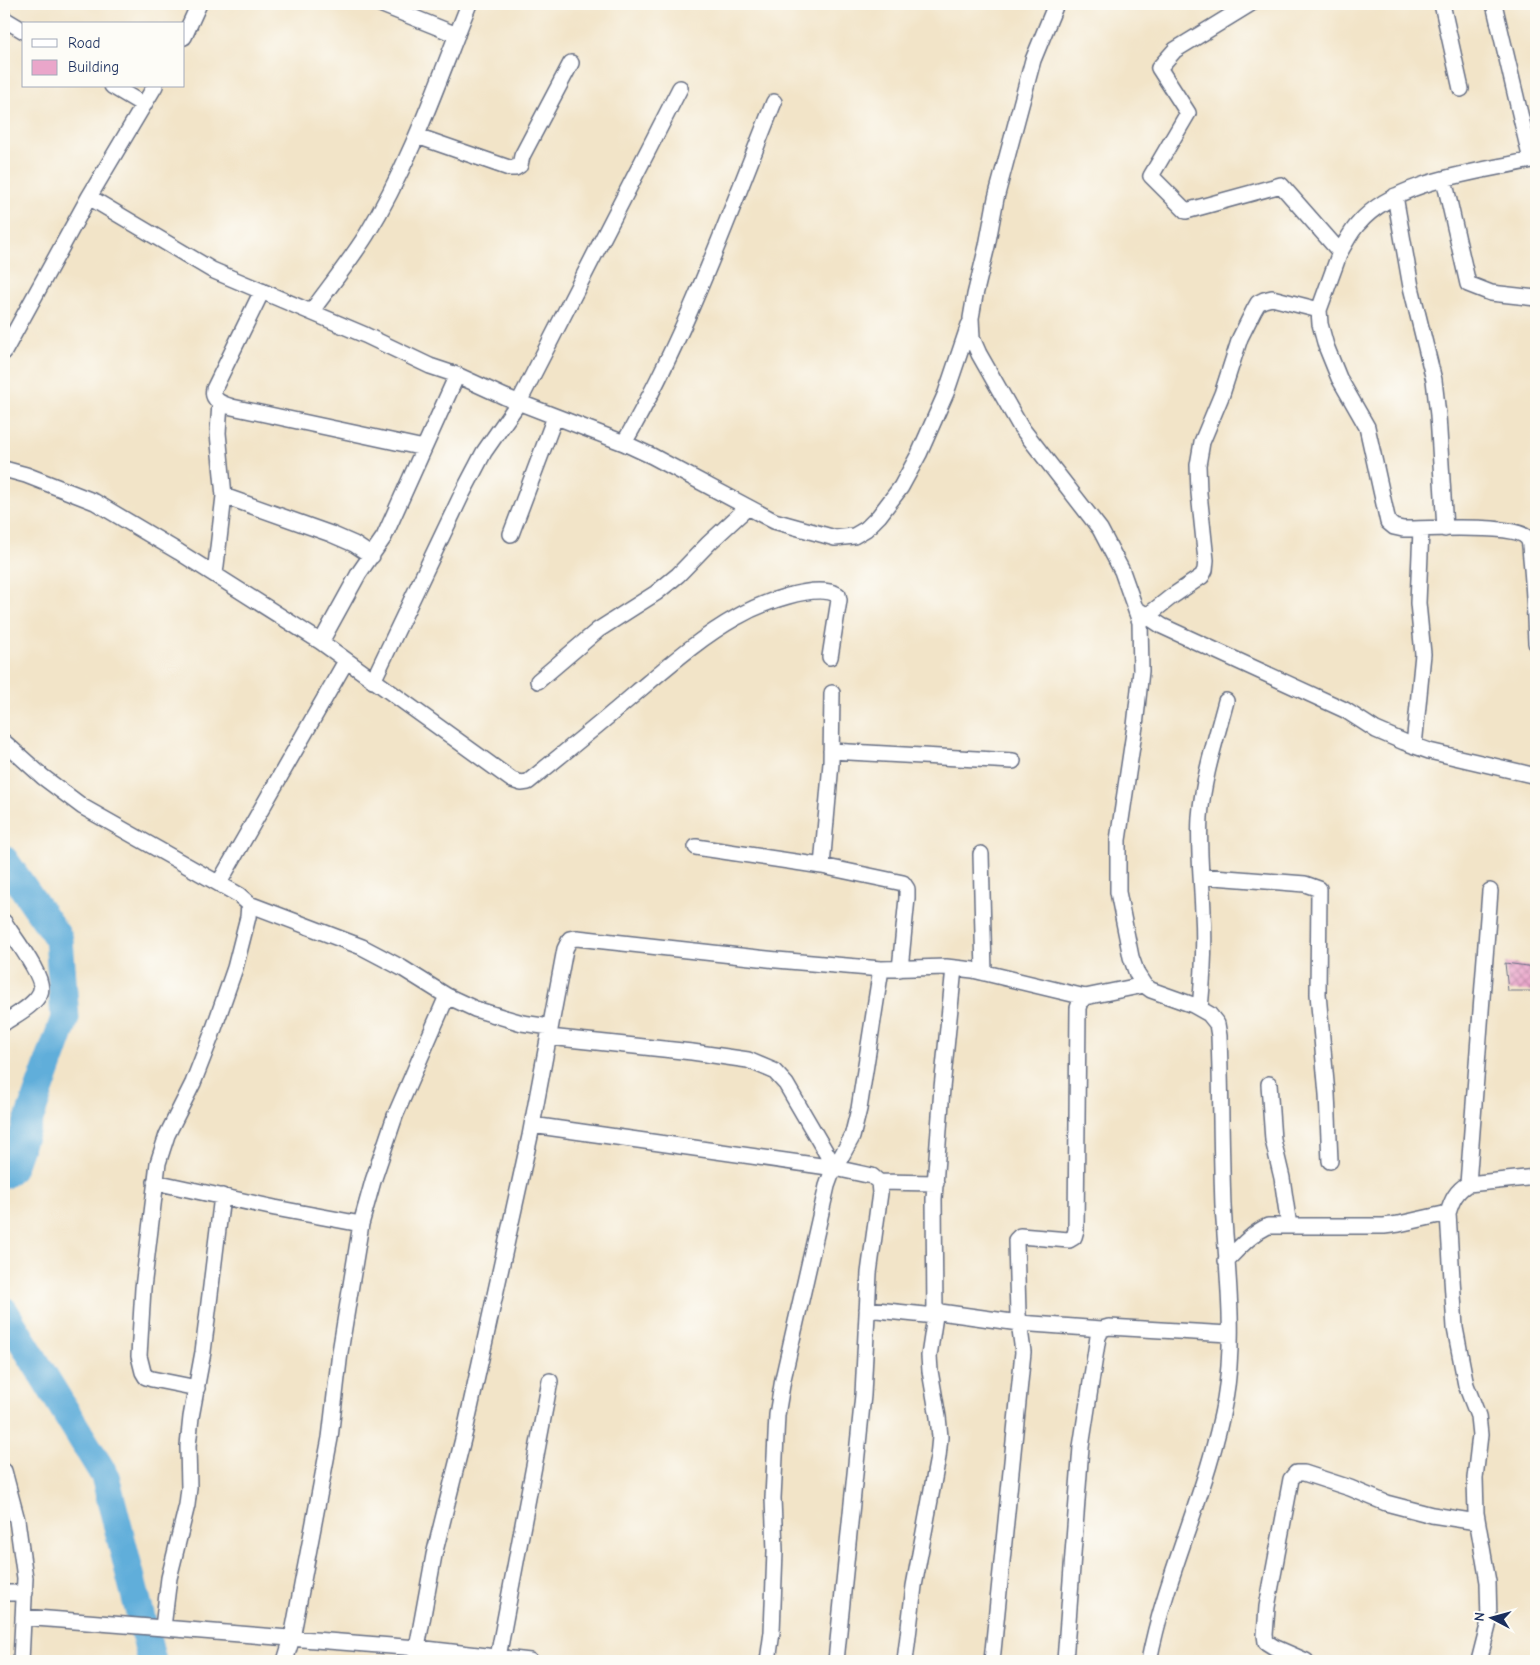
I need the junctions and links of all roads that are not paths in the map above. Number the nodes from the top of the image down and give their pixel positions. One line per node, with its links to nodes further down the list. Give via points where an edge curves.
1 (199, 4): 10 (street)
2 (380, 4): 11 (street)
3 (469, 4): 11 (street)
4 (1056, 4): 29 (street, via 1034,60 1009,144)
5 (1250, 4): 24 (street, via 1175,50 1159,68 1188,113 1151,176 1186,211 1281,185)
6 (1442, 4): 16 (street)
7 (1494, 4): 20 (street)
8 (4, 19): 9 (street)
9 (22, 30)
10 (185, 34)
11 (457, 35): 19 (street)
12 (571, 63): 19 (street, via 520,165 515,168)
13 (115, 88): 18 (street)
14 (154, 88): 18 (street)
15 (680, 88): 32 (street)
16 (1461, 89)
17 (774, 102): 35 (street, via 680,334)
18 (144, 105): 23 (street)
19 (417, 136): 28 (street, via 366,235)
20 (1533, 160): 21 (street)
21 (1444, 179): 22 (street); 26 (street, via 1468,284 1491,293)
22 (1395, 196): 24 (street, via 1382,202 1358,223); 41 (street, via 1411,288 1434,380)
23 (89, 197): 25 (street, via 212,270); 30 (street)
24 (1340, 252): 27 (street)
25 (262, 290): 28 (street); 33 (street, via 212,394)
26 (1536, 298)
27 (1319, 310): 40 (street, via 1326,346 1339,378 1367,427 1388,522 1403,529); 45 (street, via 1272,298 1258,303 1240,338 1202,442 1198,465 1206,560 1202,576)
28 (311, 312): 31 (street)
29 (971, 318): 39 (street, via 946,393 919,454 901,487 866,529 854,536 835,538 774,521); 45 (street, via 972,338 1020,426 1100,529)
30 (4, 352)
31 (457, 375): 32 (street); 36 (street)
32 (518, 402): 34 (street); 51 (street, via 484,452 466,486)
33 (220, 403): 36 (street); 38 (street, via 218,433)
34 (556, 417): 35 (street); 42 (street)
35 (624, 443): 39 (street)
36 (424, 448): 43 (street, via 384,537)
37 (4, 469): 44 (street, via 95,502)
38 (224, 496): 43 (street, via 331,534); 44 (street)
39 (747, 508): 52 (street, via 678,575 598,630)
40 (1421, 529): 41 (street); 56 (street, via 1418,603 1423,654)
41 (1445, 529): 46 (street, via 1489,528 1524,534 1529,540 1534,581)
42 (511, 534)
43 (372, 556): 47 (street, via 359,573)
44 (215, 574): 47 (street)
45 (1141, 615): 56 (street, via 1345,710 1376,730); 72 (street, via 1141,671 1118,840 1118,892 1131,957)
46 (1536, 635): 48 (street)
47 (321, 642): 50 (street)
48 (1536, 643)
49 (830, 657): 51 (street, via 838,595 821,591 793,594 764,603 736,617 682,655 528,782 521,784)
50 (346, 661): 51 (street); 64 (street)
51 (373, 681)
52 (538, 681)
53 (832, 693): 57 (street)
54 (1226, 701): 63 (street, via 1200,816)
55 (4, 742): 64 (street, via 83,807)
56 (1414, 746): 59 (street)
57 (831, 751): 58 (street); 62 (street)
58 (1013, 761)
59 (1536, 776)
60 (696, 847): 62 (street)
61 (981, 854): 71 (street)
62 (822, 866): 70 (street, via 903,883 907,898)
63 (1201, 876): 75 (street, via 1204,967); 80 (street, via 1305,884 1319,889 1318,994)
64 (219, 883): 66 (street)
65 (1490, 891): 86 (street)
66 (249, 904): 73 (street, via 362,948); 83 (street, via 235,968 193,1082 162,1149)
67 (4, 922): 76 (street, via 42,984 40,993 31,1003)
68 (954, 968): 70 (street); 71 (street); 85 (street)
69 (881, 969): 70 (street); 77 (street, via 570,939 565,949); 81 (street, via 859,1109 852,1137)
70 (900, 969)
71 (984, 973): 74 (street)
72 (1144, 984): 74 (street); 75 (street, via 1151,990)
73 (447, 996): 77 (street, via 496,1017); 89 (street, via 395,1116)
74 (1085, 997): 94 (street, via 1078,1008 1076,1230 1069,1240 1020,1236 1016,1240)
75 (1200, 1009): 91 (street, via 1217,1024 1219,1036)
76 (4, 1023)
77 (550, 1032): 79 (street); 81 (street, via 748,1060 774,1070 786,1084)
78 (1269, 1084): 90 (street, via 1273,1140)
79 (532, 1125): 81 (street); 106 (street, via 465,1431 434,1555)
80 (1330, 1161)
81 (835, 1168): 84 (street, via 872,1176); 111 (street, via 827,1186 777,1414 773,1498 775,1551)
82 (1536, 1176): 86 (street)
83 (155, 1182): 87 (street); 98 (street, via 139,1356 146,1377)
84 (879, 1182): 85 (street); 92 (street)
85 (936, 1183): 93 (street)
86 (1468, 1184): 88 (street, via 1452,1200)
87 (222, 1196): 89 (street); 98 (street)
88 (1448, 1214): 90 (street, via 1384,1226); 100 (street, via 1455,1328 1480,1435 1475,1478)
89 (360, 1224): 105 (street, via 330,1438)
90 (1289, 1226): 91 (street, via 1268,1226 1259,1230)
91 (1226, 1261): 96 (street)
92 (867, 1309): 93 (street); 112 (street, via 863,1395)
93 (935, 1316): 94 (street, via 940,1312); 113 (street, via 929,1356 940,1437 914,1586)
94 (1019, 1323): 95 (street); 114 (street, via 1023,1352)
95 (1102, 1329): 96 (street); 115 (street, via 1098,1337 1081,1446)
96 (1230, 1334): 116 (street, via 1225,1398 1214,1448 1166,1594)
97 (550, 1381): 107 (street)
98 (197, 1388): 104 (street, via 188,1446 187,1505)
99 (4, 1471): 102 (street, via 17,1520)
100 (1477, 1522): 117 (street, via 1386,1503 1350,1488 1296,1473 1290,1479 1264,1635 1266,1642 1274,1648); 118 (street, via 1488,1582 1489,1622)
101 (4, 1593): 102 (street)
102 (25, 1593): 103 (street)
103 (23, 1617): 104 (street); 108 (street)
104 (158, 1627): 105 (street)
105 (292, 1638): 106 (street); 109 (street)
106 (417, 1648): 107 (street)
107 (498, 1657): 110 (street)
108 (21, 1661)
109 (285, 1661)
110 (530, 1661)
111 (768, 1661)
112 (836, 1661)
113 (905, 1661)
114 (992, 1661)
115 (1065, 1661)
116 (1149, 1661)
117 (1306, 1661)
118 (1479, 1661)

